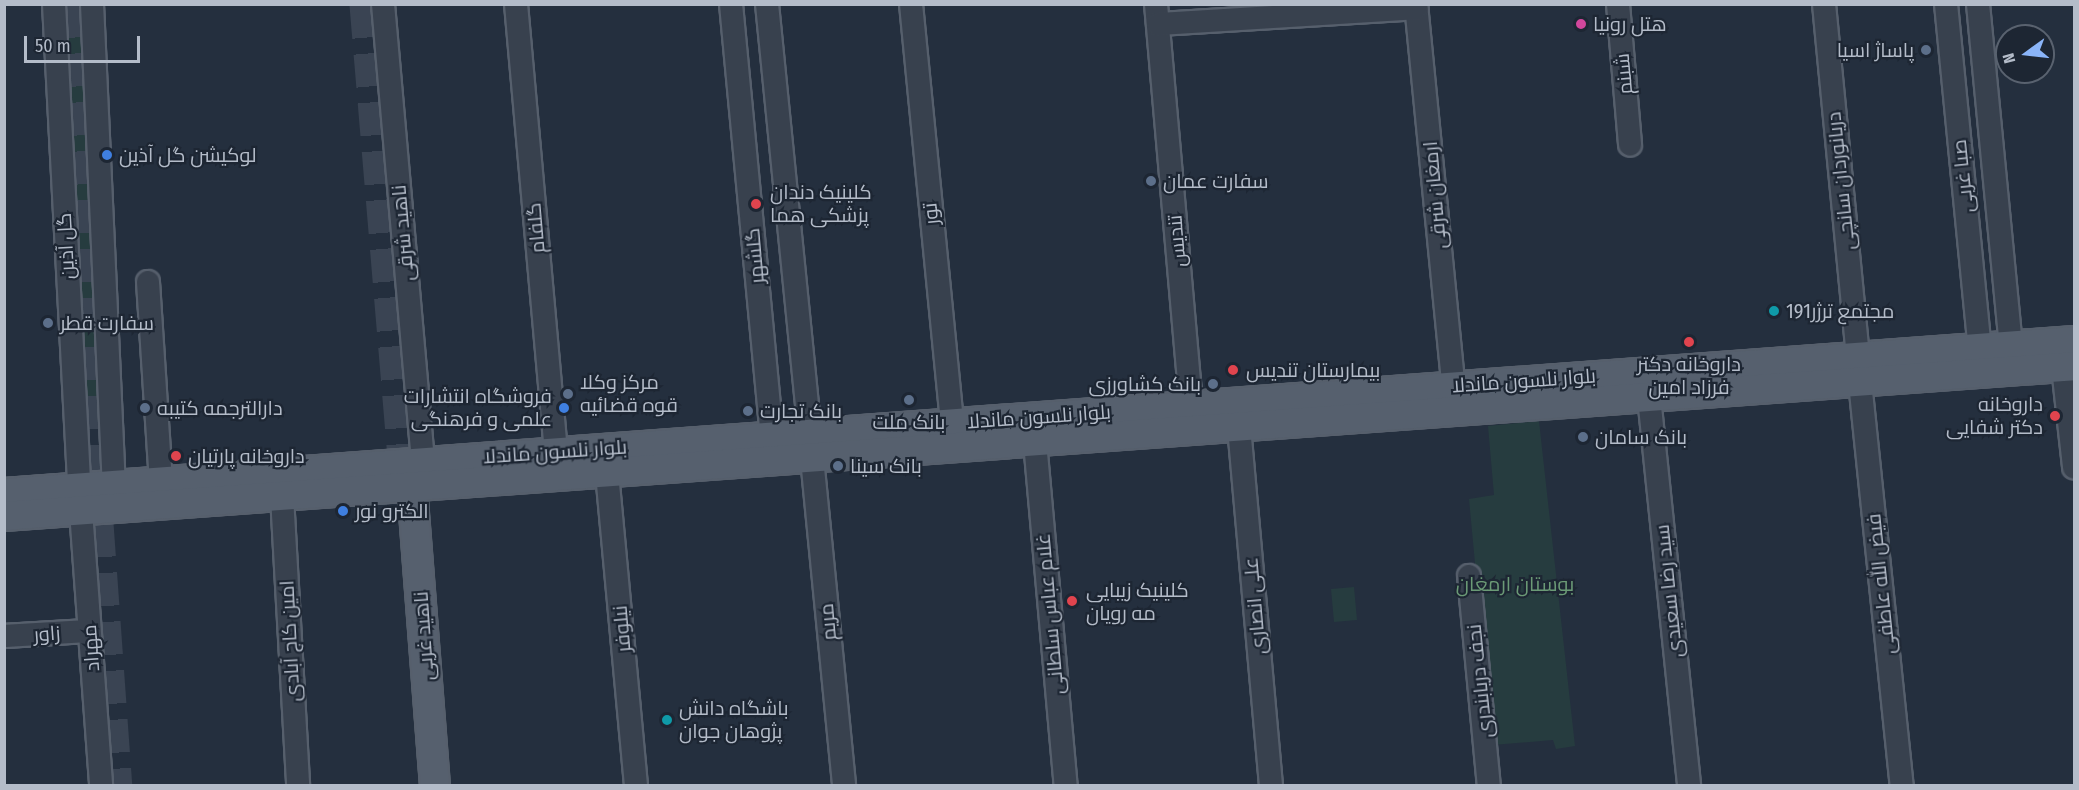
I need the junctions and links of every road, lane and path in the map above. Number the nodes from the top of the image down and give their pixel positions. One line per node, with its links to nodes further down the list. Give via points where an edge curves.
1 (54, 4): 15 (street, گل آذین)
2 (92, 4): 14 (street, گل آذین)
3 (383, 4): 40 (street, ناهید شرقی)
4 (516, 4): 37 (street, گلفام)
5 (731, 4): 20 (street, گلشهر)
6 (767, 4): 19 (street, گلشهر)
7 (910, 4): 32 (street, تور)
8 (1618, 4): 18 (street, شبنم)
9 (1824, 4): 28 (street, دریانوردان سانچی)
10 (1946, 4): 17 (street, صبا غربی)
11 (1978, 4): 16 (street, صبا غربی)
12 (1416, 6): 13 (street); 30 (street, ارمغان شرقی)
13 (1157, 14): 31 (street, تندیس)
14 (96, 85): 15 (street); 21 (street, گل آذین)
15 (58, 87): 22 (street, گل آذین)
16 (1988, 104): 17 (street); 25 (street, صبا غربی)
17 (1956, 107): 26 (street, صبا غربی)
18 (1630, 144)
19 (784, 178): 20 (street); 36 (street, گلشهر)
20 (748, 181): 34 (street, گلشهر)
21 (104, 270): 22 (street); 42 (street, گل آذین)
22 (68, 271): 45 (street, گل آذین)
23 (148, 282): 41 (street)
24 (2074, 341): 25 (main road, بلوار نلسون ماندلا)
25 (2011, 346): 26 (main road, بلوار نلسون ماندلا)
26 (1980, 348): 28 (main road, بلوار نلسون ماندلا)
27 (2069, 367): 28 (main road, بلوار نلسون ماندلا); 38 (street)
28 (1859, 369): 29 (main road, بلوار نلسون ماندلا); 30 (main road, بلوار نلسون ماندلا); 59 (street, فیض الله عاطفی)
29 (1649, 397): 30 (main road, بلوار نلسون ماندلا); 58 (street, سید رضا سعیدی)
30 (1454, 399): 31 (main road, بلوار نلسون ماندلا); 33 (main road, بلوار نلسون ماندلا)
31 (1191, 406): 32 (main road, بلوار نلسون ماندلا)
32 (952, 423): 36 (main road, بلوار نلسون ماندلا)
33 (1239, 427): 35 (main road, بلوار نلسون ماندلا); 56 (street, علی انصاری)
34 (772, 436): 36 (main road, بلوار نلسون ماندلا); 37 (main road, بلوار نلسون ماندلا)
35 (1035, 442): 36 (main road, بلوار نلسون ماندلا); 55 (street, غلام عباس سلطانی)
36 (811, 446): 39 (main road, بلوار نلسون ماندلا); 54 (street, مریم)
37 (555, 452): 40 (main road, بلوار نلسون ماندلا)
38 (2074, 467)
39 (607, 472): 40 (main road, بلوار نلسون ماندلا); 53 (street, نیلوفر)
40 (418, 474): 41 (main road, بلوار نلسون ماندلا); 44 (main road, بلوار نلسون ماندلا); 52 (main road, ناهید غربی)
41 (161, 481): 42 (main road, بلوار نلسون ماندلا)
42 (114, 484): 45 (main road, بلوار نلسون ماندلا)
43 (4, 493): 45 (main road, بلوار نلسون ماندلا)
44 (282, 496): 45 (main road, بلوار نلسون ماندلا); 51 (street, امین کاج آبادی)
45 (80, 499): 46 (main road, بلوار نلسون ماندلا); 48 (street, مهراد)
46 (4, 516)
47 (1469, 576): 57 (street, نجف دریابندری)
48 (89, 631): 49 (street, زاور); 50 (street, مهراد)
49 (4, 636)
50 (101, 786)
51 (298, 786)
52 (435, 786)
53 (636, 786)
54 (844, 786)
55 (1066, 786)
56 (1271, 786)
57 (1490, 786)
58 (1689, 786)
59 (1902, 786)

